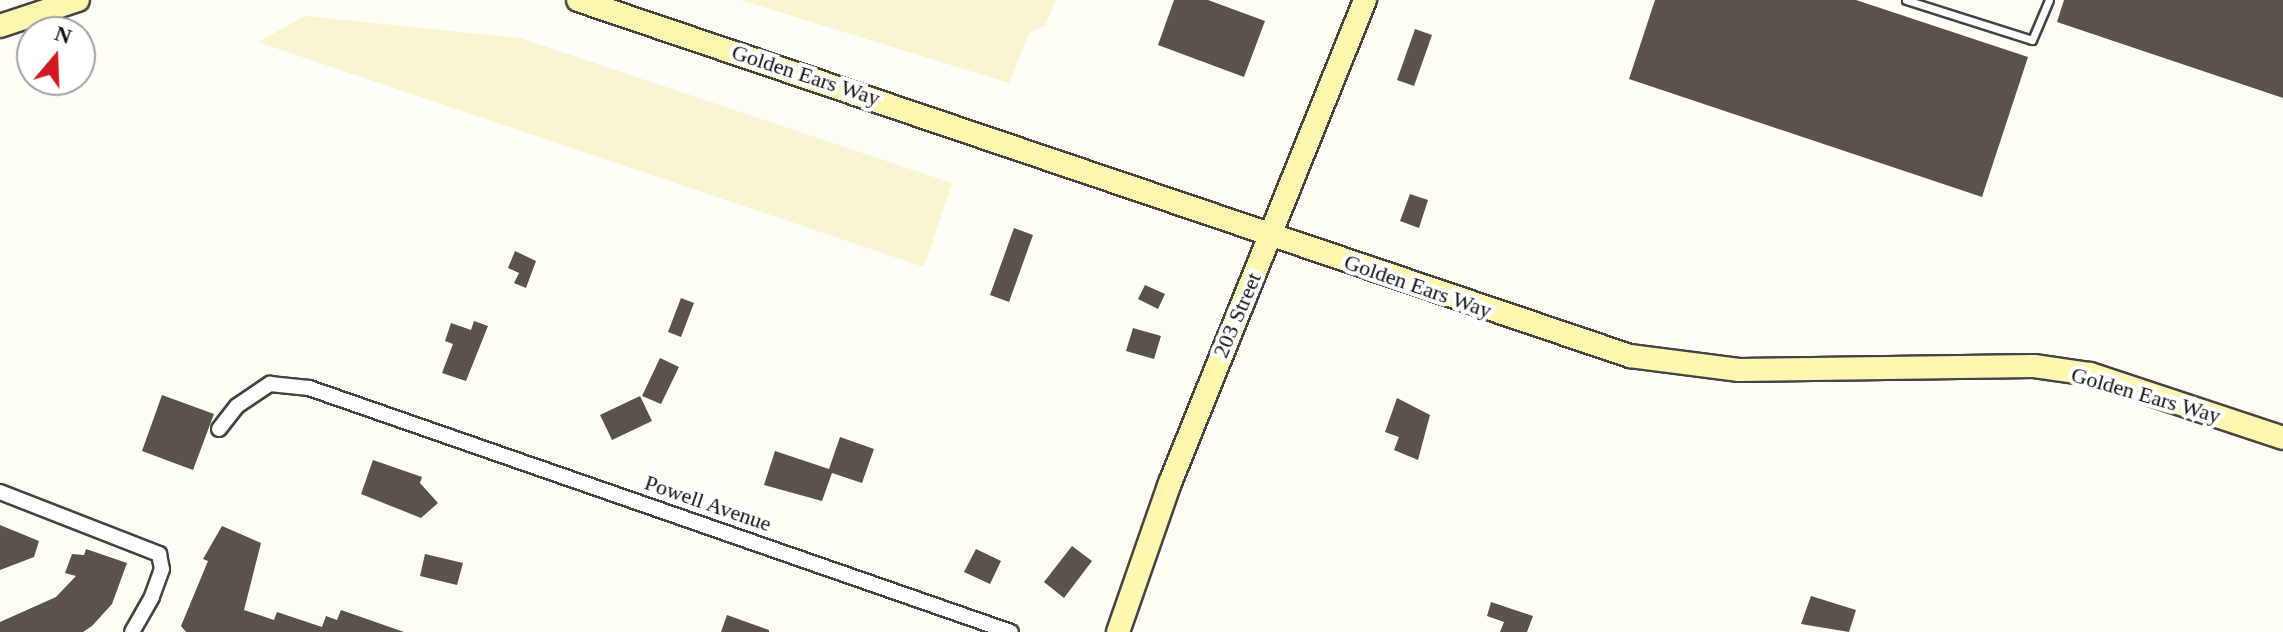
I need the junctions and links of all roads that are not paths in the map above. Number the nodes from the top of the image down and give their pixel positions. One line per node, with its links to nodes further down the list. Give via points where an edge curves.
1 (78, 0): 6 (main road)
2 (578, 0): 7 (main road, Golden Ears Way)
3 (1365, 0): 7 (main road, 203 Street)
4 (1906, 0): 5 (lane, via 2032,40)
5 (2049, 0)
6 (0, 26)
7 (1271, 234): 9 (main road, Golden Ears Way, via 1630,356 1739,370 2034,366 2090,374); 13 (main road, 203 Street, via 1170,483)
8 (219, 429): 12 (street, Powell Avenue, via 237,406 270,384 309,388)
9 (2283, 438)
10 (0, 492): 11 (street, via 159,554 157,583)
11 (132, 632)
12 (1011, 632)
13 (1118, 632)

